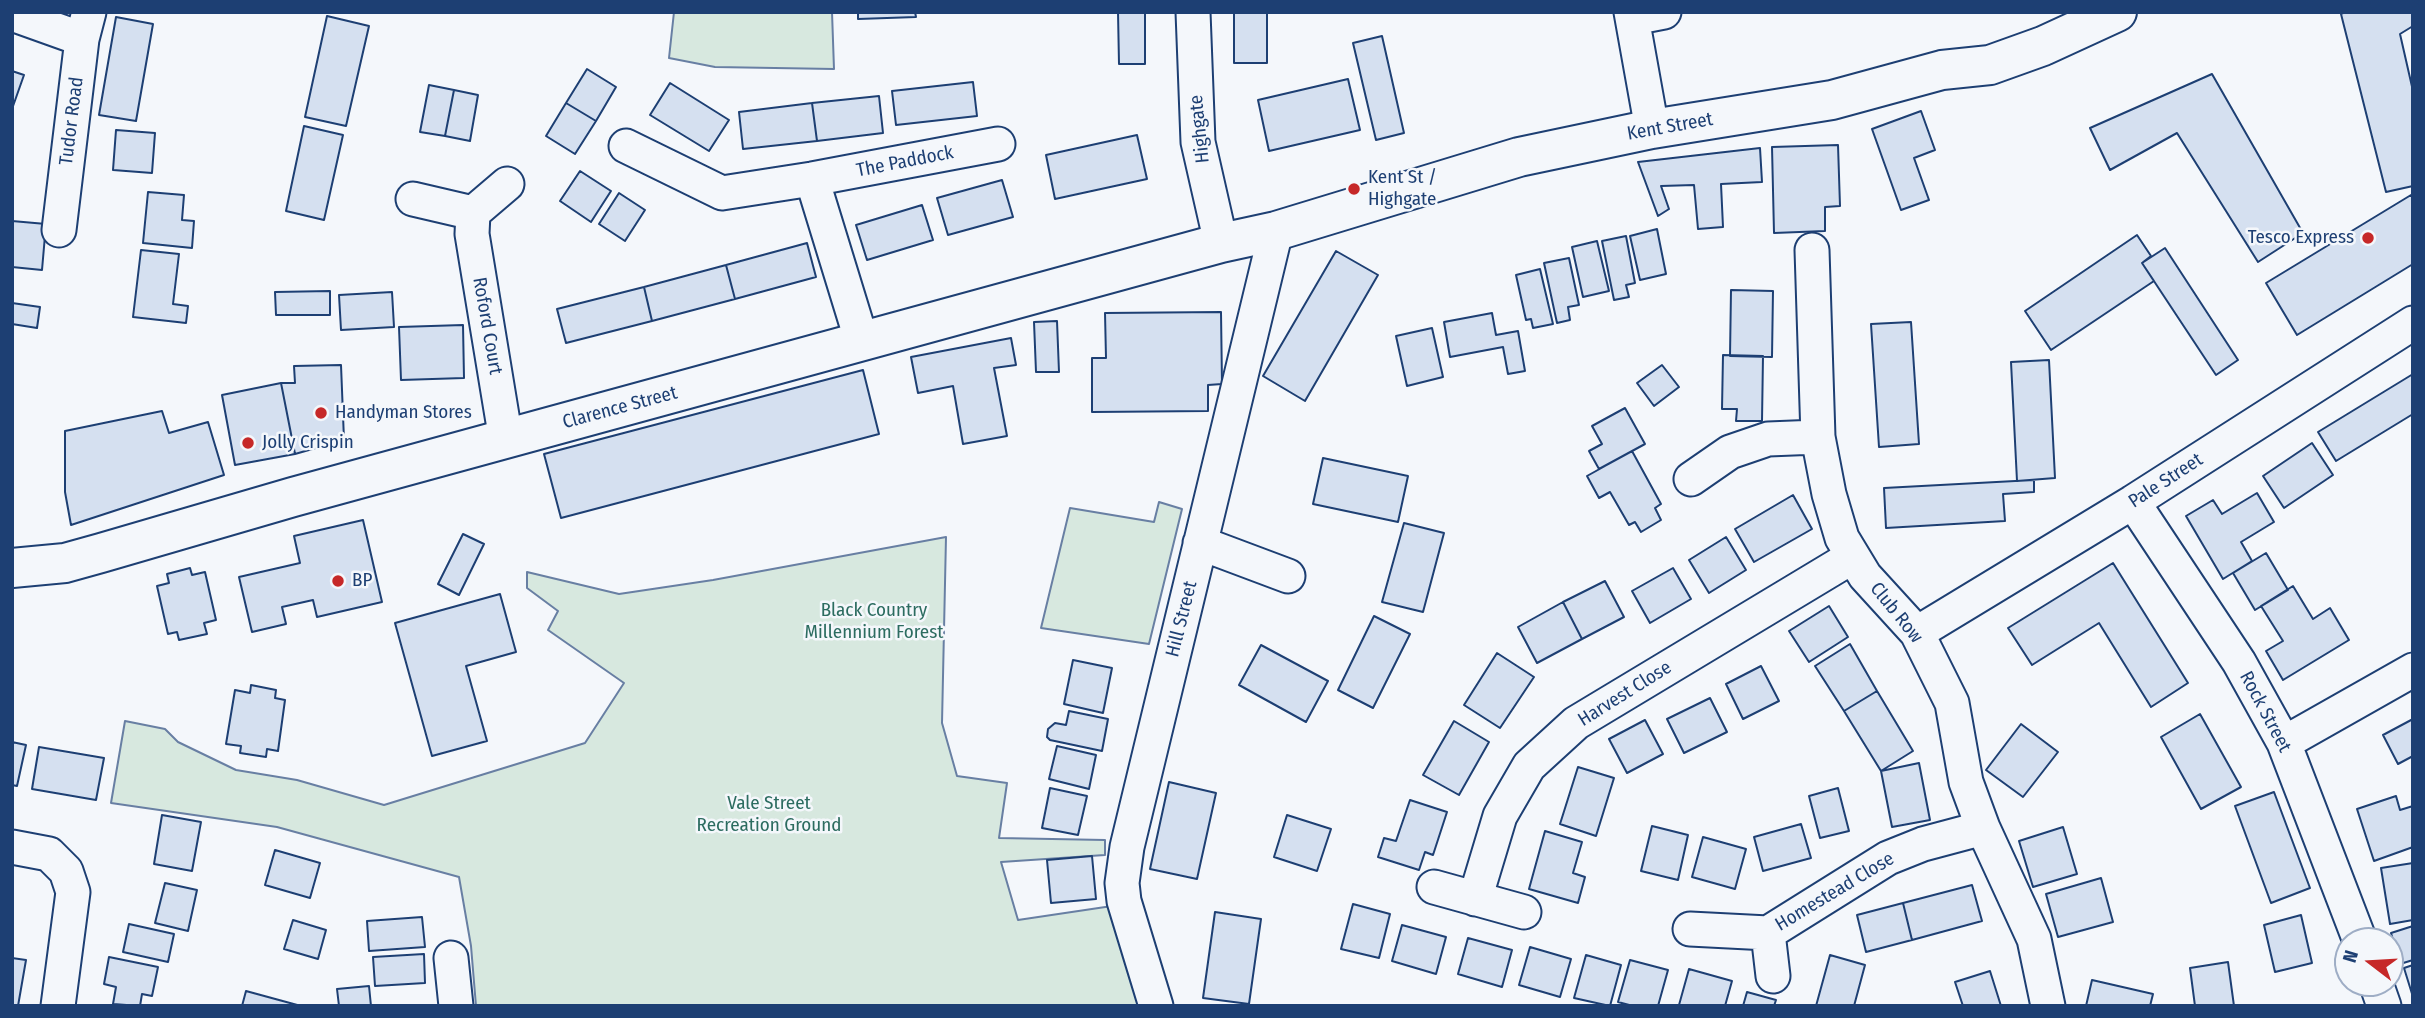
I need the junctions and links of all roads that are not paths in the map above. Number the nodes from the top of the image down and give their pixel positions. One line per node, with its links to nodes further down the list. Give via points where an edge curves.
1 (1193, 12): 15 (street, Highgate, via 1198,142)
2 (2117, 12): 6 (main road, Kent Street, via 1990,65 1942,70 1832,100)
3 (12, 14): 5 (street)
4 (1643, 14): 6 (street)
5 (86, 25): 13 (street, Tudor Road)
6 (1652, 129): 14 (main road, Kent Street, via 1519,157)
7 (998, 144): 9 (street, The Paddock)
8 (626, 146): 9 (street, The Paddock, via 722,192)
9 (812, 179): 18 (street)
10 (508, 184): 12 (street)
11 (413, 199): 12 (street)
12 (473, 213): 20 (street, Roford Court, via 472,234)
13 (59, 230)
14 (1276, 232): 15 (main road, Kent Street); 23 (street, Hill Street)
15 (1221, 243): 18 (main road, Clarence Street)
16 (1811, 250): 19 (street, Club Row)
17 (2413, 323): 22 (street, Pale Street)
18 (862, 342): 20 (main road, Clarence Street)
19 (1818, 437): 21 (street, via 1768,439 1730,452); 24 (street, Club Row, via 1829,494)
20 (506, 440): 25 (main road, Clarence Street, via 65,563)
21 (1691, 479)
22 (2133, 502): 27 (street, Pale Street); 29 (street, Rock Street, via 2239,662)
23 (1200, 543): 26 (street); 42 (street, Hill Street, via 1122,883)
24 (1852, 557): 27 (street, Club Row); 33 (street, Harvest Close, via 1576,723 1538,757 1500,816)
25 (16, 568)
26 (1289, 576)
27 (1917, 633): 30 (street, Club Row, via 1952,704 1966,782)
28 (2413, 670): 29 (street)
29 (2284, 744): 35 (street, Rock Street)
30 (1983, 828): 37 (street, Homestead Close, via 1888,858); 43 (street, Club Row, via 2034,939)
31 (12, 847): 40 (street, via 49,855 66,870 73,892)
32 (1434, 887): 33 (street)
33 (1475, 899): 34 (street)
34 (1524, 912)
35 (2355, 927)
36 (1690, 929): 37 (street, Homestead Close)
37 (1768, 933): 39 (street, Homestead Close)
38 (451, 958): 41 (street)
39 (1773, 976)
40 (58, 1006)
41 (456, 1006)
42 (1156, 1006)
43 (2048, 1006)

